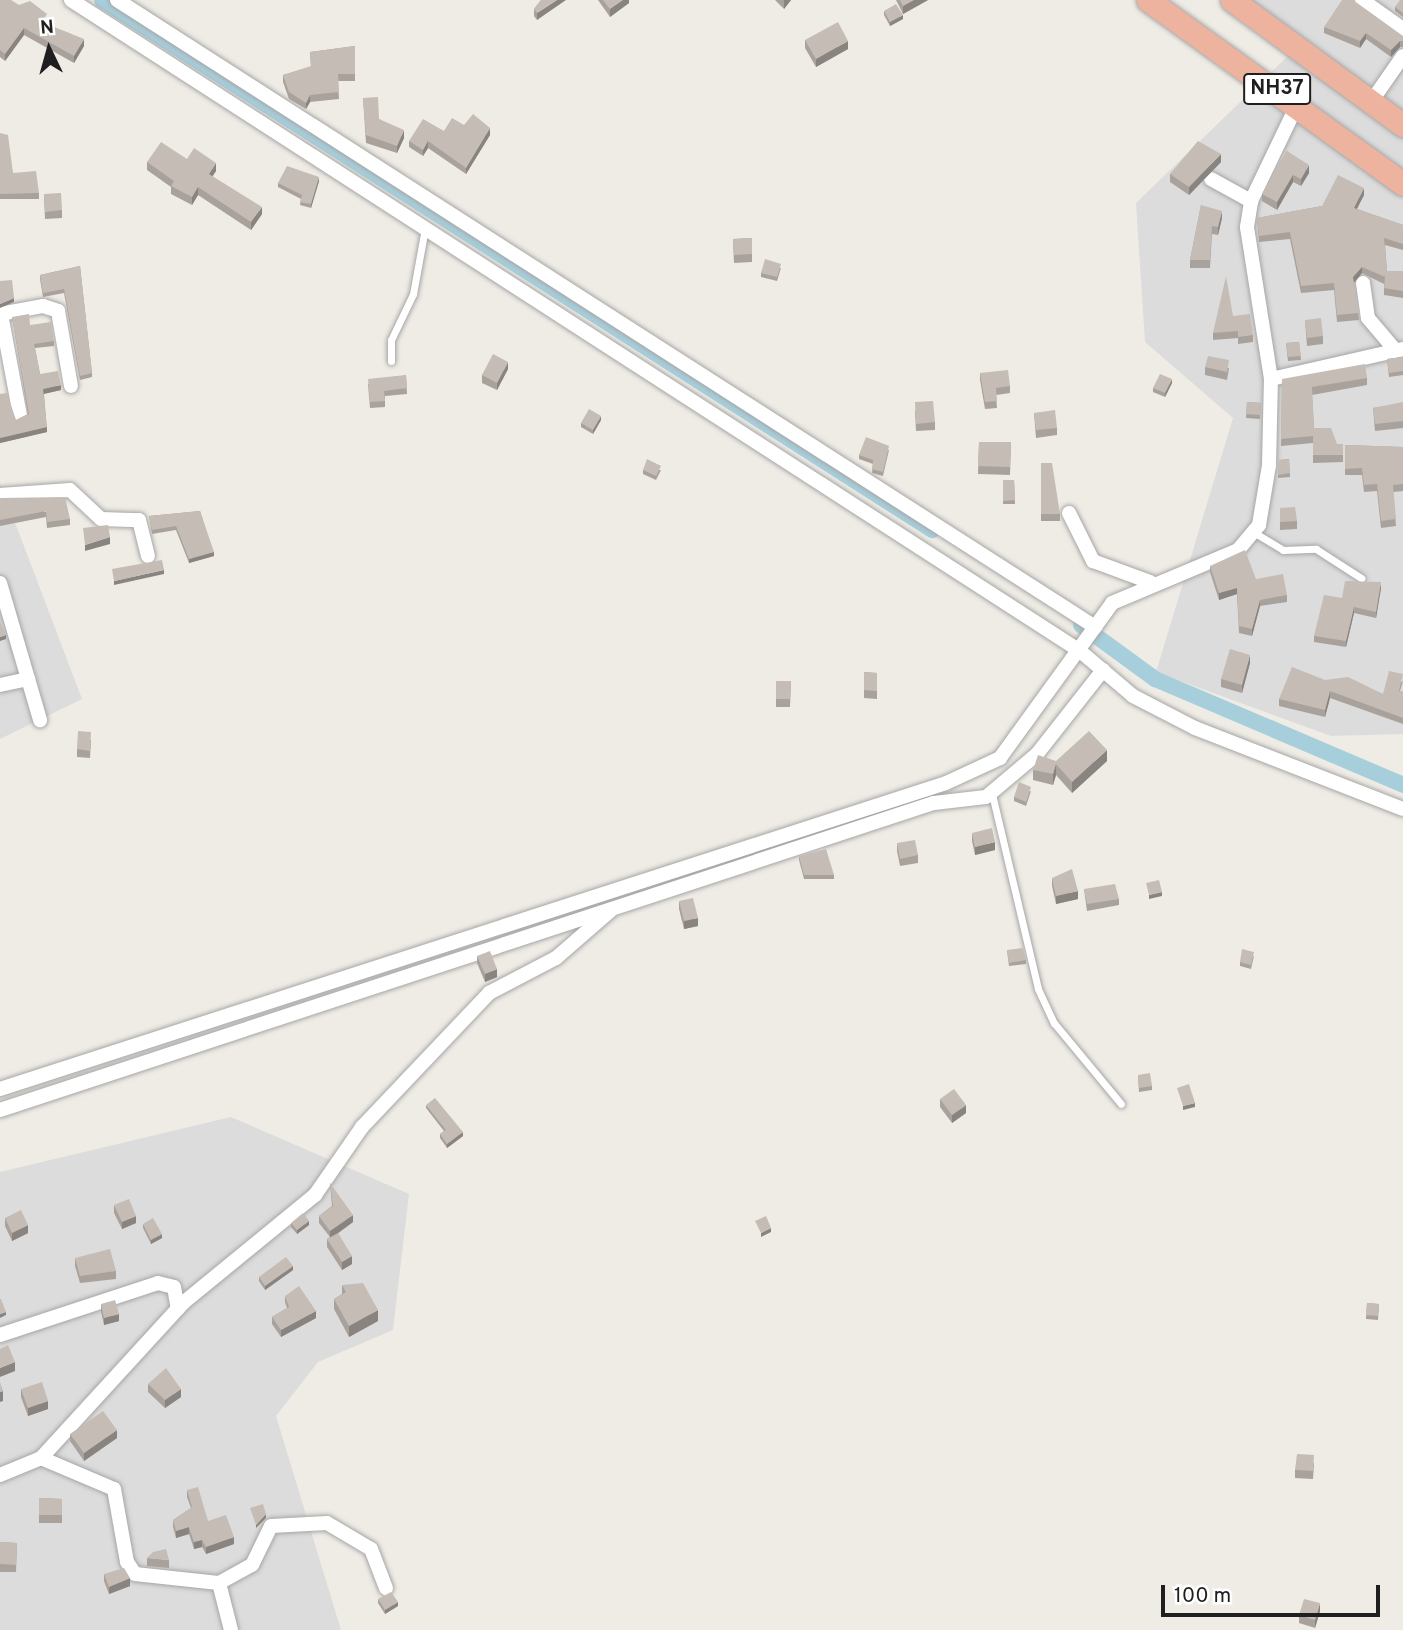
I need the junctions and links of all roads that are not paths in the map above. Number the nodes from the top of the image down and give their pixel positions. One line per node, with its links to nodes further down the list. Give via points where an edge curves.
1 (71, 0): 14 (street)
2 (117, 0): 29 (street)
3 (1148, 0): 9 (highway, NH37)
4 (1232, 0): 8 (highway, NH37)
5 (1362, 0): 6 (street)
6 (1403, 29)
7 (1403, 56): 8 (street)
8 (1371, 102): 10 (highway, NH37)
9 (1298, 103): 12 (highway, NH37); 13 (street)
10 (1403, 125)
11 (1210, 179): 13 (street)
12 (1403, 184)
13 (1251, 201): 19 (street, via 1247,227)
14 (425, 228): 18 (lane, via 413,294 391,340); 29 (street)
15 (1363, 283): 17 (street, via 1368,318)
16 (0, 314): 20 (street, via 43,306 58,311); 21 (street)
17 (1399, 349): 19 (street)
18 (391, 361)
19 (1271, 379): 24 (street, via 1266,497)
20 (71, 386)
21 (20, 416)
22 (0, 495): 25 (street, via 70,490 101,519 139,520)
23 (1069, 513): 27 (street, via 1093,561)
24 (1255, 533): 26 (lane, via 1283,550 1316,549); 27 (street, via 1238,550)
25 (148, 556)
26 (1361, 578)
27 (1150, 582): 29 (street, via 1112,603)
28 (0, 583): 31 (street)
29 (1087, 640): 30 (street); 37 (street, via 1026,729 1000,758 974,773)
30 (1103, 670): 34 (street, via 1037,754); 35 (street, via 1133,696 1195,728)
31 (28, 679): 32 (street); 33 (street)
32 (0, 685)
33 (40, 720)
34 (992, 794): 36 (street, via 934,803); 38 (lane, via 1038,989 1054,1023)
35 (1403, 809)
36 (610, 911): 39 (street); 40 (street, via 556,958 489,993 362,1127 314,1195)
37 (0, 1089)
38 (1121, 1104)
39 (0, 1110)
40 (178, 1309): 41 (street, via 174,1287 158,1283); 42 (street)
41 (0, 1335)
42 (41, 1458): 43 (street); 44 (street, via 114,1489 127,1562 135,1574)
43 (0, 1475)
44 (219, 1583): 45 (street, via 251,1565 271,1526 327,1523 371,1549); 46 (street)
45 (386, 1588)
46 (231, 1630)

